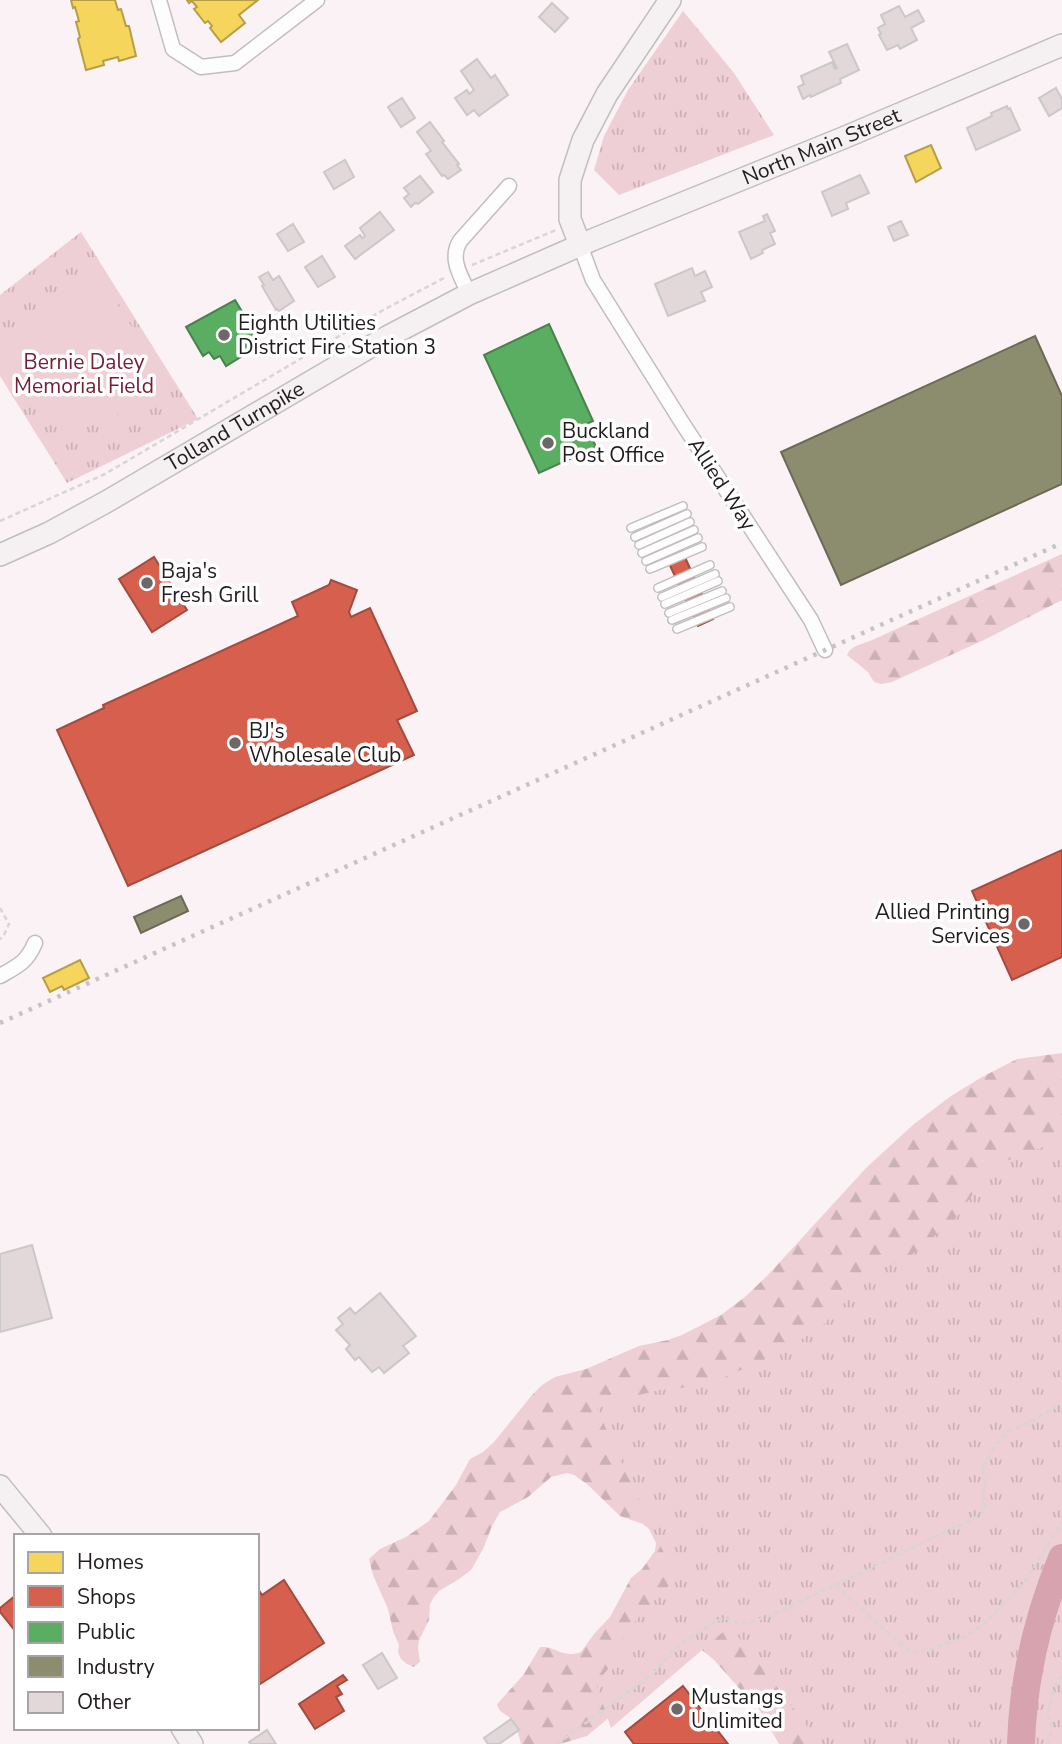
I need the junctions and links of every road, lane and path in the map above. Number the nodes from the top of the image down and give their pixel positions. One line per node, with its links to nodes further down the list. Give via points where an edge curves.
1 (159, 0): 2 (street, via 173,49 201,67 235,63)
2 (317, 0)
3 (670, 0): 7 (main road, via 607,94 583,140 570,180 570,219)
4 (1062, 45): 7 (main road, North Main Street)
5 (509, 186): 8 (street, via 458,244)
6 (543, 235): 8 (path)
7 (580, 245): 9 (main road, Tolland Turnpike); 26 (street, Allied Way, via 593,280 811,620)
8 (458, 271): 9 (street); 12 (path, via 105,474)
9 (468, 293): 16 (main road, Tolland Turnpike, via 97,507)
10 (683, 506): 13 (lane)
11 (689, 518): 14 (lane, via 640,549)
12 (0, 521)
13 (631, 528)
14 (696, 534)
15 (702, 547): 18 (lane)
16 (0, 555)
17 (710, 565): 20 (lane)
18 (650, 569)
19 (716, 577): 22 (lane)
20 (658, 588)
21 (724, 594): 24 (lane)
22 (664, 600)
23 (730, 607): 25 (lane)
24 (671, 616)
25 (677, 629)
26 (825, 650)
27 (0, 908): 28 (path, via 9,923)
28 (0, 939)
29 (35, 943): 30 (street, via 30,956)
30 (0, 976)
31 (1062, 1407): 35 (path, via 1008,1431 996,1444 983,1466 985,1511)
32 (0, 1486): 34 (main road)
33 (1062, 1522): 35 (path, via 1026,1580 984,1624 932,1649 910,1653)
34 (39, 1534)
35 (835, 1585): 37 (path, via 748,1623 725,1618 714,1622 674,1649 652,1675)
36 (1062, 1676): 38 (path, via 1047,1713 1052,1726)
37 (557, 1744)
38 (1048, 1744)

